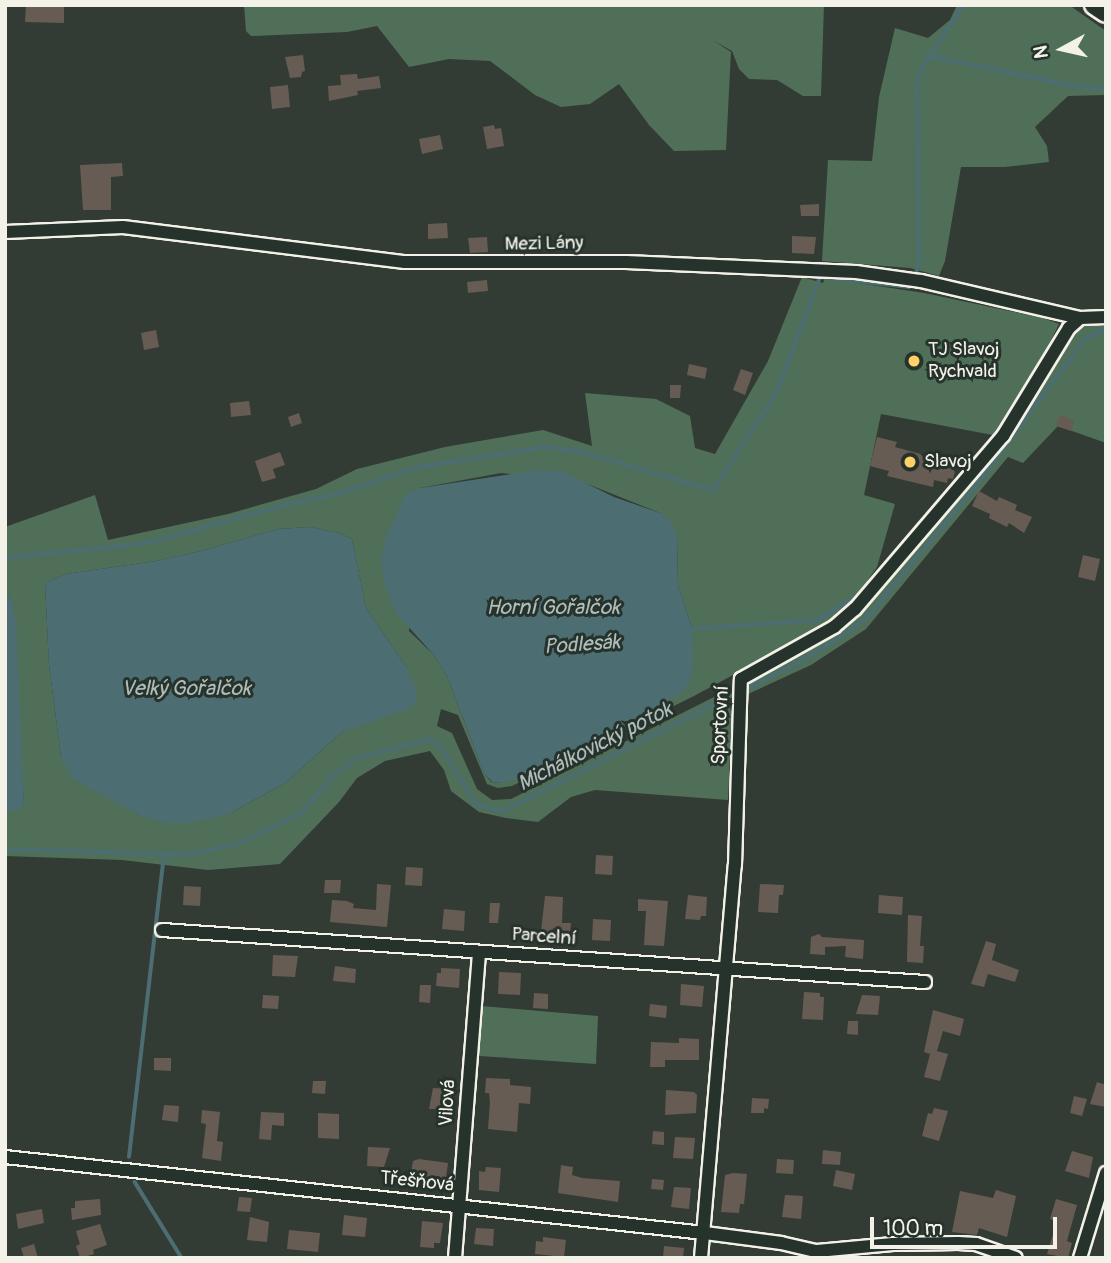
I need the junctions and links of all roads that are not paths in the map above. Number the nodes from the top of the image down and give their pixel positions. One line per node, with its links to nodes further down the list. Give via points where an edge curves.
1 (1094, 5): 2 (street)
2 (1106, 13)
3 (5, 232): 5 (street, Mezi Lány, via 123,228 405,262 626,262 856,272 920,281)
4 (1106, 317): 5 (street)
5 (1080, 318): 8 (street, Sportovní, via 1069,328 1003,436 855,609 834,627 741,679 735,865)
6 (162, 930): 7 (street, Parcelní)
7 (479, 952): 8 (street, Parcelní); 12 (street, Vilová)
8 (726, 969): 9 (street, Parcelní); 13 (street, Sportovní)
9 (925, 982)
10 (5, 1157): 12 (street, Třešňová)
11 (1106, 1173): 18 (street)
12 (460, 1206): 13 (street, Třešňová); 15 (street, Vilová)
13 (705, 1233): 14 (street, Třešňová, via 781,1243); 16 (street, Sportovní)
14 (818, 1254): 17 (street, Třešňová, via 925,1242 976,1244)
15 (456, 1258)
16 (701, 1258)
17 (1016, 1258)
18 (1080, 1258)

